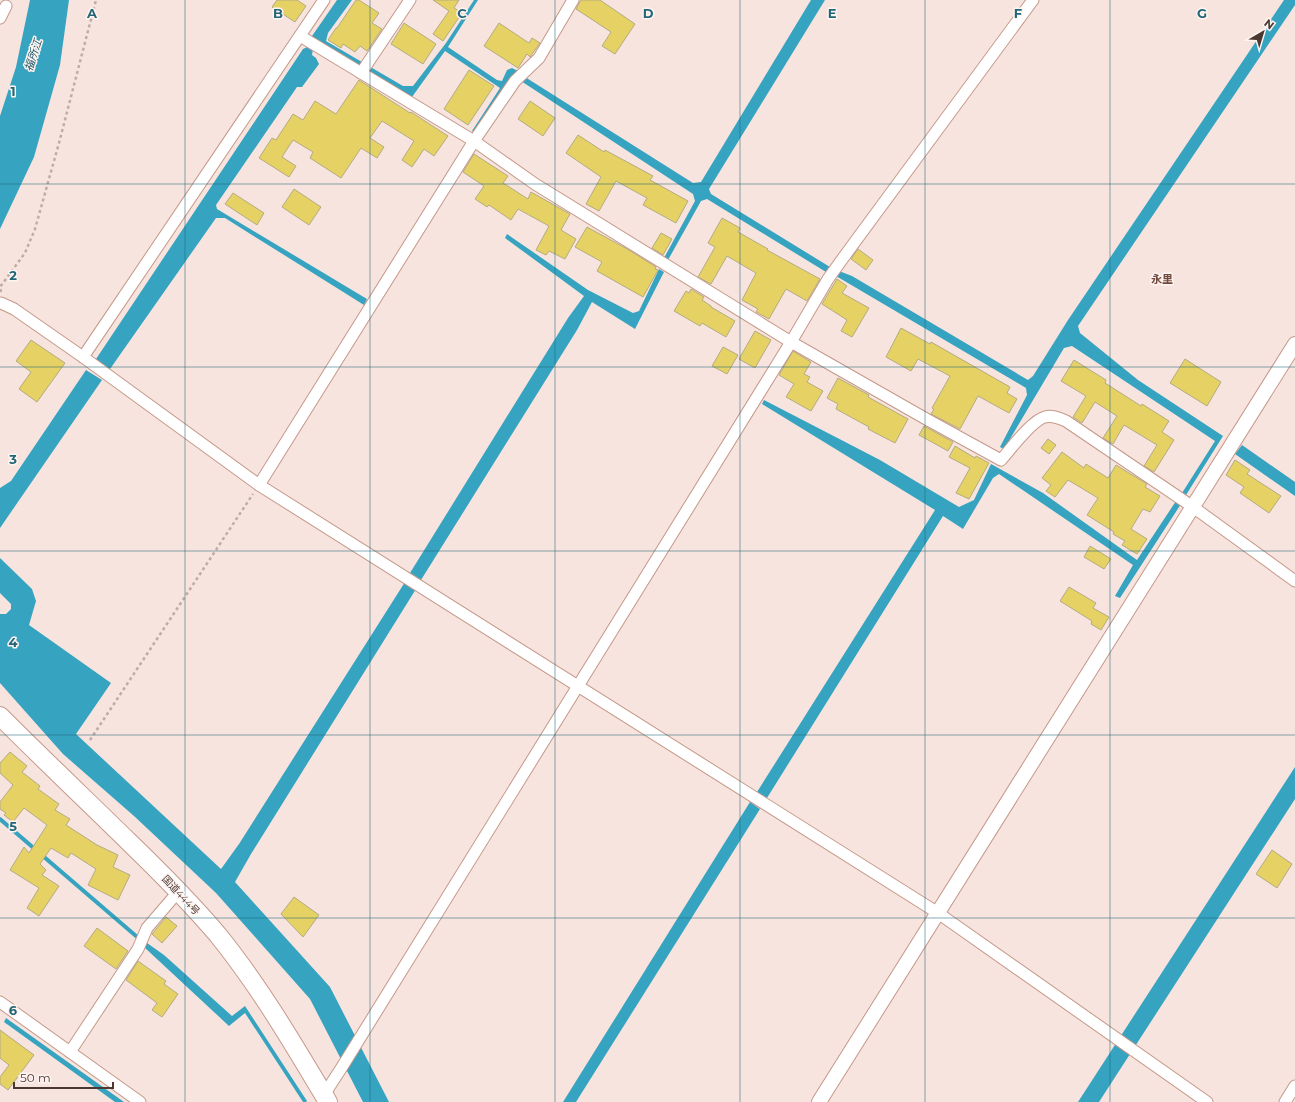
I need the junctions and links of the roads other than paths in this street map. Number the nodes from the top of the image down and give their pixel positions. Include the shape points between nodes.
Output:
1 (324, 0) edge
2 (410, 0) edge
3 (573, 0) edge
4 (1033, 0) edge
5 (6, 6) dead end
6 (0, 18) edge
7 (300, 36) junction
8 (361, 72) junction
9 (474, 140) junction
10 (1, 303) edge
11 (791, 342) junction
12 (1295, 344) edge
13 (83, 357) junction
14 (259, 485) junction
15 (1193, 507) junction
16 (1295, 581) edge
17 (579, 686) junction
18 (2, 723) edge
19 (178, 892) junction
20 (938, 913) junction
21 (0, 1002) edge
22 (70, 1052) junction
23 (1295, 1086) edge
24 (323, 1100) edge
25 (140, 1102) edge
26 (819, 1102) edge
27 (1207, 1102) edge
28 (1285, 1102) edge

1 - 7 street
2 - 8 street
3 - 9 street via 539,58 515,81
4 - 11 street via 828,279
5 - 6 street
7 - 8 street
7 - 13 street
8 - 9 street
9 - 11 street via 536,184
9 - 14 street
10 - 13 street via 14,309
11 - 15 street via 1001,460 1033,424 1045,417 1056,417 1066,421
11 - 17 street
12 - 15 street
13 - 14 street
14 - 17 street
15 - 16 street
15 - 20 street
17 - 20 street
17 - 24 street
18 - 19 highway, 国道444号
19 - 22 street via 147,928 138,949
19 - 24 highway, 国道444号 via 218,935 257,987 291,1039
20 - 26 street
20 - 27 street
21 - 22 street
22 - 25 street
23 - 28 street

